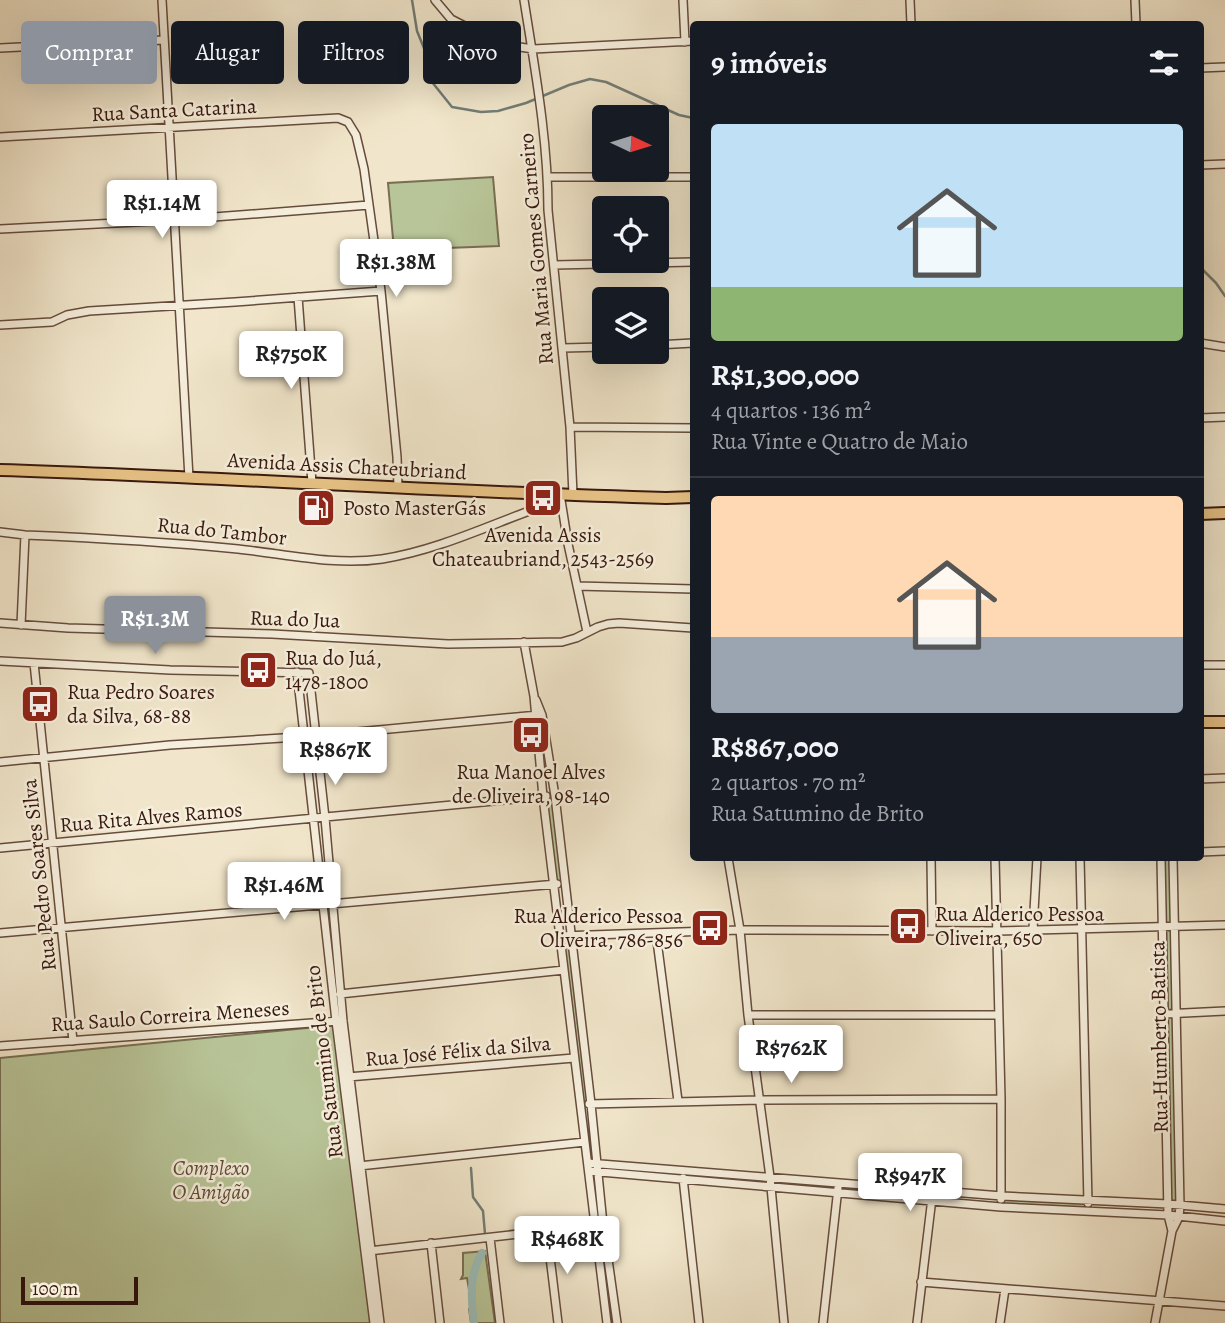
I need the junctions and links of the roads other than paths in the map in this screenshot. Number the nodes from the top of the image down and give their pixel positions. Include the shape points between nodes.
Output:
1 (162, 0) edge
2 (435, 0) edge
3 (524, 0) edge
4 (683, 0) edge
5 (910, 0) edge
6 (1135, 0) edge
7 (911, 21) edge
8 (1136, 21) edge
9 (164, 40) junction
10 (689, 41) edge
11 (0, 48) edge
12 (533, 50) junction
13 (1225, 67) edge
14 (1204, 68) edge
15 (169, 127) junction
16 (0, 137) edge
17 (1225, 164) edge
18 (1204, 165) edge
19 (548, 177) junction
20 (690, 177) edge
21 (369, 205) junction
22 (175, 220) junction
23 (0, 229) edge
24 (690, 262) edge
25 (554, 265) junction
26 (381, 291) junction
27 (298, 297) junction
28 (179, 305) junction
29 (0, 325) edge
30 (690, 344) edge
31 (1204, 344) edge
32 (669, 345) edge
33 (592, 347) edge
34 (1225, 347) edge
35 (563, 348) junction
36 (1225, 417) edge
37 (1204, 418) edge
38 (570, 427) junction
39 (690, 428) edge
40 (0, 470) edge
41 (189, 478) junction
42 (312, 483) junction
43 (398, 488) junction
44 (556, 494) junction
45 (573, 495) junction
46 (690, 497) edge
47 (1225, 513) edge
48 (1204, 514) edge
49 (0, 532) edge
50 (25, 535) junction
51 (577, 586) junction
52 (690, 589) edge
53 (0, 623) edge
54 (22, 625) junction
55 (690, 628) edge
56 (587, 632) junction
57 (524, 642) junction
58 (0, 661) edge
59 (34, 663) junction
60 (1204, 665) edge
61 (1225, 665) edge
62 (297, 672) junction
63 (539, 715) junction
64 (1204, 722) edge
65 (1225, 722) edge
66 (304, 736) junction
67 (315, 736) junction
68 (44, 758) junction
69 (0, 762) edge
70 (1225, 778) edge
71 (1204, 779) edge
72 (555, 796) junction
73 (542, 797) junction
74 (325, 818) junction
75 (313, 819) junction
76 (53, 844) junction
77 (0, 848) edge
78 (1225, 850) edge
79 (1204, 852) edge
80 (728, 861) edge
81 (931, 861) edge
82 (995, 861) edge
83 (1037, 861) edge
84 (1080, 861) edge
85 (1161, 861) edge
86 (1173, 861) edge
87 (566, 884) junction
88 (554, 885) junction
89 (332, 903) junction
90 (323, 904) junction
91 (1225, 925) edge
92 (1163, 926) junction
93 (1174, 926) junction
94 (63, 928) junction
95 (1033, 929) junction
96 (1080, 929) junction
97 (740, 930) junction
98 (932, 931) junction
99 (998, 931) junction
100 (0, 933) edge
101 (656, 933) junction
102 (572, 935) junction
103 (561, 936) junction
104 (564, 970) junction
105 (340, 994) junction
106 (1225, 1012) edge
107 (1177, 1013) junction
108 (1164, 1014) junction
109 (748, 1015) junction
110 (998, 1015) junction
111 (340, 1021) junction
112 (74, 1041) junction
113 (0, 1046) edge
114 (575, 1058) junction
115 (347, 1077) junction
116 (1001, 1099) junction
117 (760, 1100) junction
118 (678, 1101) junction
119 (581, 1104) junction
120 (591, 1104) junction
121 (585, 1142) junction
122 (357, 1166) junction
123 (588, 1167) junction
124 (598, 1167) junction
125 (683, 1171) junction
126 (770, 1177) junction
127 (684, 1180) junction
128 (839, 1182) junction
129 (770, 1187) junction
130 (932, 1190) junction
131 (838, 1192) junction
132 (1002, 1196) junction
133 (1087, 1200) junction
134 (931, 1201) junction
135 (1168, 1204) junction
136 (1180, 1206) junction
137 (1001, 1207) junction
138 (1225, 1209) edge
139 (1088, 1211) junction
140 (1168, 1215) junction
141 (1179, 1217) junction
142 (1225, 1221) edge
143 (599, 1225) junction
144 (547, 1231) junction
145 (1172, 1231) junction
146 (490, 1238) junction
147 (431, 1243) junction
148 (368, 1251) junction
149 (921, 1282) junction
150 (1005, 1289) junction
151 (1159, 1301) junction
152 (1225, 1306) edge
153 (374, 1323) edge
154 (380, 1323) edge
155 (440, 1323) edge
156 (500, 1323) edge
157 (558, 1323) edge
158 (607, 1323) edge
159 (617, 1323) edge
160 (699, 1323) edge
161 (784, 1323) edge
162 (823, 1323) edge
163 (917, 1323) edge
164 (1000, 1323) edge
165 (1155, 1323) edge

1 - 9 street
2 - 12 street via 452,19 494,41
3 - 12 street, Rua Maria Gomes Carneiro
4 - 10 street
5 - 7 street
6 - 8 street
9 - 11 street
9 - 15 street
10 - 12 street
12 - 19 street, Rua Maria Gomes Carneiro
13 - 14 street
15 - 16 street, Rua Santa Catarina
15 - 21 street, Rua Santa Catarina via 338,118 348,122 356,135
15 - 22 street
17 - 18 street
19 - 20 street
19 - 25 street, Rua Maria Gomes Carneiro
21 - 22 street
21 - 26 street
22 - 23 street
22 - 28 street
24 - 25 street
25 - 35 street, Rua Maria Gomes Carneiro
26 - 27 street
26 - 43 street
27 - 28 street
27 - 42 street
28 - 29 street via 89,311 52,322
28 - 41 street
30 - 32 street
31 - 34 street
33 - 35 street
35 - 38 street, Rua Maria Gomes Carneiro
36 - 37 street
38 - 39 street
38 - 45 street, Rua Maria Gomes Carneiro
40 - 41 main road, Avenida Assis Chateubriand
41 - 42 main road, Avenida Assis Chateubriand
42 - 43 main road, Avenida Assis Chateubriand
43 - 44 main road, Avenida Assis Chateubriand
44 - 45 main road, Avenida Assis Chateubriand
44 - 50 street, Rua do Tambor via 529,511 453,540 379,559 334,560 187,544
44 - 51 street
45 - 46 main road, Avenida Assis Chateubriand
47 - 48 main road
49 - 50 street, Rua do Tambor
50 - 54 street
51 - 52 street
51 - 56 street
53 - 54 street, Rua do Jua
54 - 57 street, Rua do Jua via 448,644
55 - 56 street, Rua do Jua via 619,623
56 - 57 street, Rua do Jua via 562,642
57 - 63 street
58 - 59 street
59 - 62 street
59 - 68 street, Rua Pedro Soares Silva
60 - 61 street
62 - 66 street, Rua Satumino de Brito
62 - 67 street, Rua Satumino de Brito via 309,673
63 - 67 street
63 - 72 street
63 - 73 street
64 - 65 main road
66 - 67 street
66 - 68 street
66 - 75 street, Rua Satumino de Brito
67 - 74 street, Rua Satumino de Brito
68 - 69 street
68 - 76 street, Rua Pedro Soares Silva
70 - 71 street
72 - 73 street, Rua Rita Alves Ramos
72 - 87 street
73 - 74 street, Rua Rita Alves Ramos
73 - 88 street
74 - 75 street, Rua Rita Alves Ramos
74 - 89 street, Rua Satumino de Brito
75 - 76 street, Rua Rita Alves Ramos
75 - 90 street, Rua Satumino de Brito
76 - 77 street, Rua Rita Alves Ramos
76 - 94 street, Rua Pedro Soares Silva
78 - 79 street
80 - 97 street
81 - 98 street
82 - 99 street
83 - 95 street
84 - 96 street
85 - 92 street, Rua Humberto Batista
86 - 93 street, Rua Humberto Batista
87 - 88 street
87 - 102 street
88 - 89 street
88 - 103 street
89 - 90 street
89 - 105 street, Rua Satumino de Brito
90 - 94 street
90 - 111 street, Rua Satumino de Brito
91 - 93 street
92 - 93 street
92 - 96 street
92 - 108 street, Rua Humberto Batista
93 - 107 street, Rua Humberto Batista
94 - 100 street
94 - 112 street, Rua Pedro Soares Silva
95 - 96 street
95 - 99 street
96 - 133 street
97 - 98 street
97 - 101 street
97 - 109 street
98 - 99 street
99 - 110 street
101 - 102 street
101 - 118 street
102 - 103 street
102 - 120 street
103 - 104 street
104 - 105 street
104 - 114 street
105 - 111 street, Rua Satumino de Brito
106 - 107 street
107 - 108 street
107 - 136 street, Rua Humberto Batista
108 - 135 street, Rua Humberto Batista
109 - 110 street
109 - 117 street
110 - 116 street
111 - 112 street, Rua Saulo Correira Meneses
111 - 115 street, Rua Satumino de Brito
112 - 113 street, Rua Saulo Correira Meneses
114 - 115 street, Rua José Félix da Silva
114 - 119 street
115 - 122 street, Rua Satumino de Brito
116 - 117 street
116 - 132 street
117 - 118 street
117 - 126 street
118 - 120 street
119 - 120 street
119 - 121 street
120 - 124 street
121 - 122 street
121 - 123 street
122 - 148 street, Rua Satumino de Brito
123 - 124 street
123 - 143 street
124 - 125 street
124 - 127 street
124 - 143 street
125 - 126 street
125 - 127 street
126 - 128 street
126 - 129 street
127 - 129 street
127 - 160 street
128 - 130 street
128 - 131 street
129 - 131 street
129 - 161 street
130 - 132 street
130 - 134 street
131 - 134 street
131 - 162 street
132 - 133 street
132 - 137 street
133 - 135 street
133 - 139 street
134 - 137 street
134 - 149 street
135 - 136 street
135 - 140 street, Rua Humberto Batista
136 - 138 street
136 - 141 street, Rua Humberto Batista
137 - 139 street
139 - 140 street
140 - 141 street
140 - 145 street, Rua Humberto Batista
141 - 142 street
141 - 145 street
143 - 144 street
143 - 158 street
143 - 159 street
144 - 146 street
144 - 157 street
145 - 151 street
146 - 147 street
146 - 156 street
147 - 148 street
147 - 155 street
148 - 153 street, Rua Satumino de Brito
148 - 154 street, Rua Satumino de Brito
149 - 150 street
149 - 163 street
150 - 151 street
150 - 164 street
151 - 152 street
151 - 165 street

